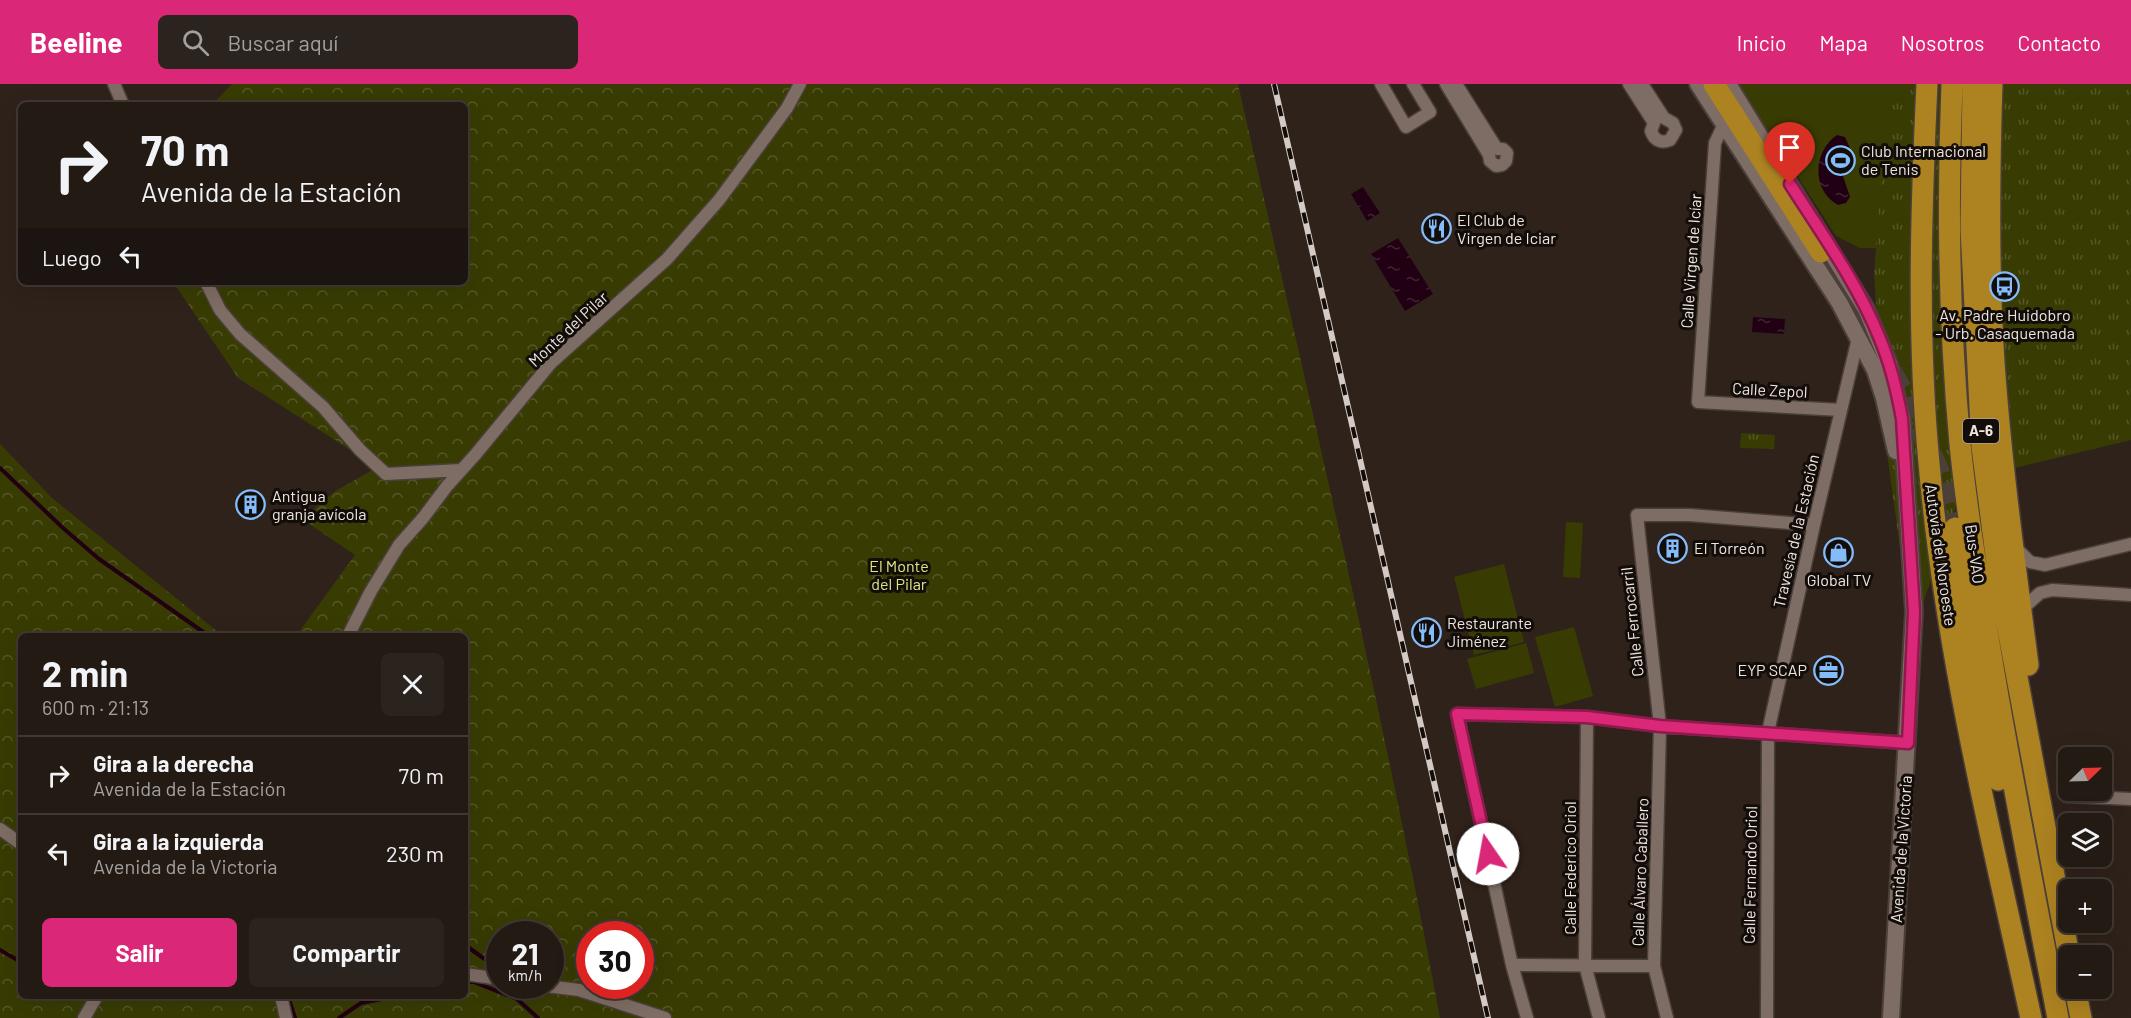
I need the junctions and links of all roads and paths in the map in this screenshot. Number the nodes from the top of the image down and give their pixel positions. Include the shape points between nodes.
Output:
1 (114, 84) edge
2 (800, 84) edge
3 (1381, 84) edge
4 (1413, 84) edge
5 (1446, 84) edge
6 (1456, 84) edge
7 (1629, 84) edge
8 (1642, 84) edge
9 (1698, 84) edge
10 (1714, 84) edge
11 (1728, 84) edge
12 (1916, 84) edge
13 (1927, 84) edge
14 (1952, 84) edge
15 (1972, 84) edge
16 (1992, 84) edge
17 (122, 102) edge
18 (1724, 124) junction
19 (1821, 252) tunnel mouth
20 (1922, 265) junction
21 (208, 285) edge
22 (1858, 338) junction
23 (1890, 394) junction
24 (1698, 402) joint
25 (1841, 410) junction
26 (461, 470) junction
27 (1814, 525) junction
28 (1955, 528) tunnel mouth
29 (2131, 544) edge
30 (2013, 546) junction
31 (2131, 595) edge
32 (2021, 610) junction
33 (350, 633) edge
34 (1587, 717) junction
35 (1660, 726) junction
36 (1768, 732) junction
37 (1908, 743) junction
38 (2034, 774) junction
39 (2112, 798) edge
40 (2131, 799) edge
41 (0, 829) edge
42 (18, 842) edge
43 (2067, 945) edge
44 (1512, 965) junction
45 (1585, 965) junction
46 (1654, 966) junction
47 (468, 974) edge
48 (486, 977) edge
49 (564, 988) edge
50 (95, 999) edge
51 (282, 999) edge
52 (2077, 999) edge
53 (84, 1018) edge
54 (286, 1018) edge
55 (665, 1018) edge
56 (1527, 1018) edge
57 (1599, 1018) edge
58 (1667, 1018) edge
59 (1767, 1018) edge
60 (1891, 1018) edge
61 (2031, 1018) edge
62 (2049, 1018) edge
63 (2058, 1018) edge
64 (2081, 1018) edge

1 - 17 street
2 - 26 street, Monte del Pilar via 787,108 712,209 667,259 551,363
3 - 4 street via 1406,127 1430,112
5 - 6 street via 1490,161 1502,165 1507,153 1497,149
7 - 8 street via 1654,123 1651,131 1655,138 1662,142 1670,140 1676,130 1673,123 1664,118
9 - 18 street
10 - 19 highway
11 - 23 street via 1866,309 1880,339
12 - 20 highway via 1912,170
13 - 20 highway, Autovía del Noroeste
14 - 63 highway, Bus-VAO via 1949,225 1961,446 1999,704
15 - 38 highway, A-6 via 1971,228 1982,447 2000,586
16 - 30 highway via 1994,358
18 - 22 street via 1839,302
18 - 24 street, Calle Virgen de Icíar via 1715,143
20 - 61 highway, Autovía del Noroeste via 1929,463 1946,607
21 - 26 street via 220,310 240,334 323,407 386,474
22 - 23 street
22 - 25 street, Travesía de la Estación
23 - 37 street, Avenida de la Victoria via 1902,419 1914,612
24 - 25 street, Calle Zepol
25 - 27 street, Travesía de la Estación
26 - 33 street, Monte del Pilar via 399,545
27 - 35 street, Calle Ferrocarril via 1637,515
27 - 36 street, Travesía de la Estación
28 - 62 highway via 1987,728
29 - 30 street via 2052,564 2030,562
30 - 32 highway
31 - 32 street via 2052,590 2040,593
32 - 38 highway via 2042,763
34 - 35 street
34 - 44 street via 1457,714
34 - 45 street, Calle Federico Oriol
35 - 36 street
35 - 46 street, Calle Álvaro Caballero
36 - 37 street
36 - 59 street, Calle Fernando Oriol
37 - 60 street, Avenida de la Victoria
38 - 43 highway, A-6
39 - 40 street
41 - 42 street
44 - 45 street
44 - 56 street
45 - 46 street
45 - 57 street, Calle Federico Oriol
46 - 58 street, Calle Álvaro Caballero
47 - 48 street
49 - 55 street
50 - 53 street
51 - 54 street
52 - 64 highway

